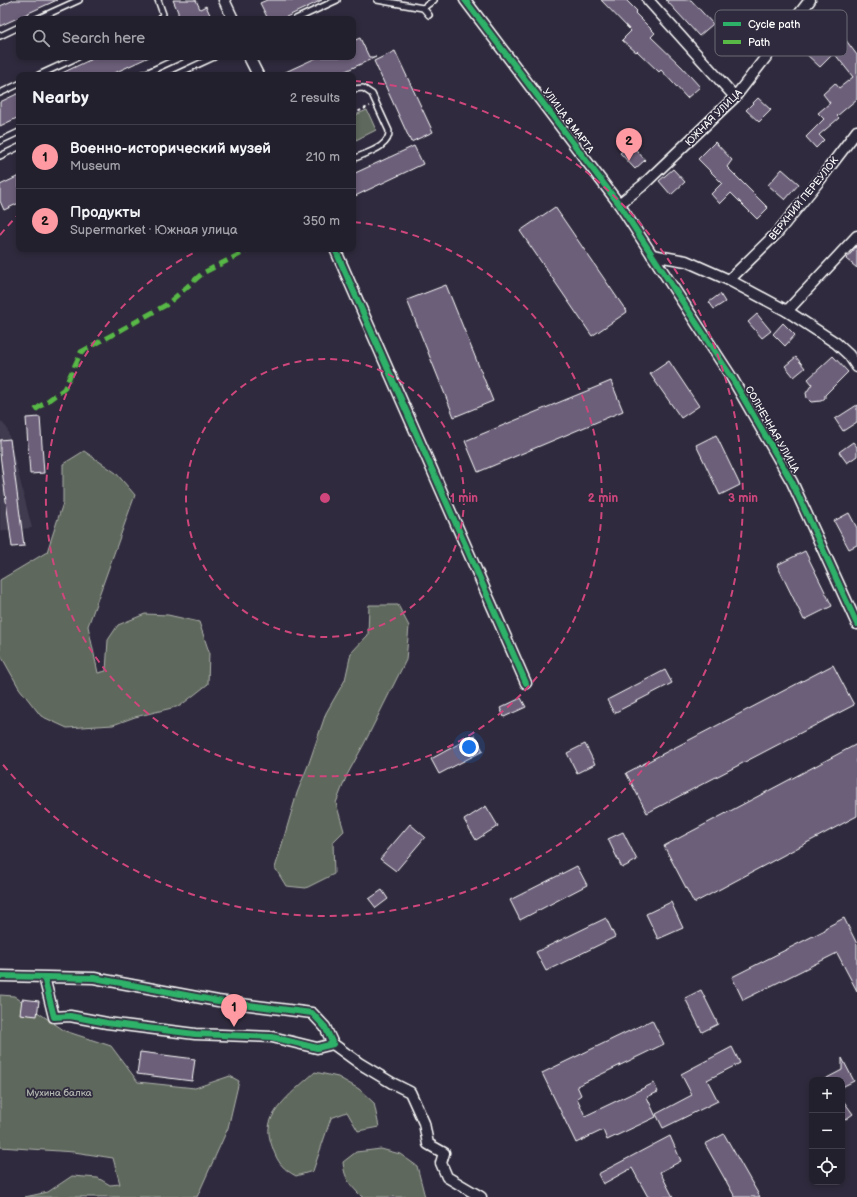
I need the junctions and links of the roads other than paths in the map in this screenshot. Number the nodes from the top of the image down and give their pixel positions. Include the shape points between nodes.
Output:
1 (78, 0) edge
2 (158, 0) edge
3 (337, 0) edge
4 (377, 0) edge
5 (434, 0) edge
6 (465, 0) edge
7 (648, 0) edge
8 (810, 0) edge
9 (227, 1) edge
10 (423, 8) junction
11 (802, 10) edge
12 (43, 16) edge
13 (162, 16) edge
14 (231, 16) edge
15 (302, 16) edge
16 (429, 16) dead end
17 (16, 29) edge
18 (0, 36) edge
19 (767, 56) edge
20 (72, 60) edge
21 (174, 60) edge
22 (208, 60) edge
23 (250, 60) edge
24 (46, 72) edge
25 (148, 72) edge
26 (182, 72) edge
27 (256, 72) edge
28 (16, 85) edge
29 (356, 88) edge
30 (0, 93) edge
31 (735, 98) junction
32 (857, 130) edge
33 (16, 133) edge
34 (0, 141) edge
35 (16, 148) edge
36 (0, 156) edge
37 (356, 158) edge
38 (619, 204) junction
39 (857, 236) edge
40 (337, 252) edge
41 (652, 255) junction
42 (729, 280) junction
43 (787, 311) junction
44 (857, 367) edge
45 (857, 624) edge
46 (526, 683) dead end
47 (0, 976) edge
48 (44, 977) junction
49 (333, 1044) junction
50 (481, 1197) edge

1 - 12 lane
2 - 13 lane via 164,14
3 - 15 lane
4 - 10 lane
5 - 10 lane
6 - 38 street, УЛИЦА 8 МАРТА
7 - 31 street
8 - 11 street, ЮЖНАЯ УЛИЦА
9 - 14 street
10 - 16 lane
17 - 18 lane
19 - 31 street, ЮЖНАЯ УЛИЦА
20 - 24 lane
21 - 25 lane
22 - 26 lane
23 - 27 street
28 - 30 lane
29 - 37 lane via 367,89 372,94 389,131 388,139 382,146
31 - 38 street, ЮЖНАЯ УЛИЦА via 642,186
32 - 42 street, ВЕРХНИЙ ПЕРЕУЛОК via 777,233
33 - 34 lane
35 - 36 lane
38 - 41 street, УЛИЦА 8 МАРТА
39 - 43 street
40 - 46 street
41 - 42 street via 686,261
41 - 45 street, СОЛНЕЧНАЯ УЛИЦА via 732,378 792,482
42 - 43 street
43 - 44 street via 836,343
47 - 48 street
48 - 49 street via 94,978 218,1001 312,1013 325,1027
48 - 49 street via 54,1016 70,1016 194,1034 272,1037 317,1048
49 - 50 street via 410,1092 424,1123 428,1144 444,1153 442,1163 447,1177

